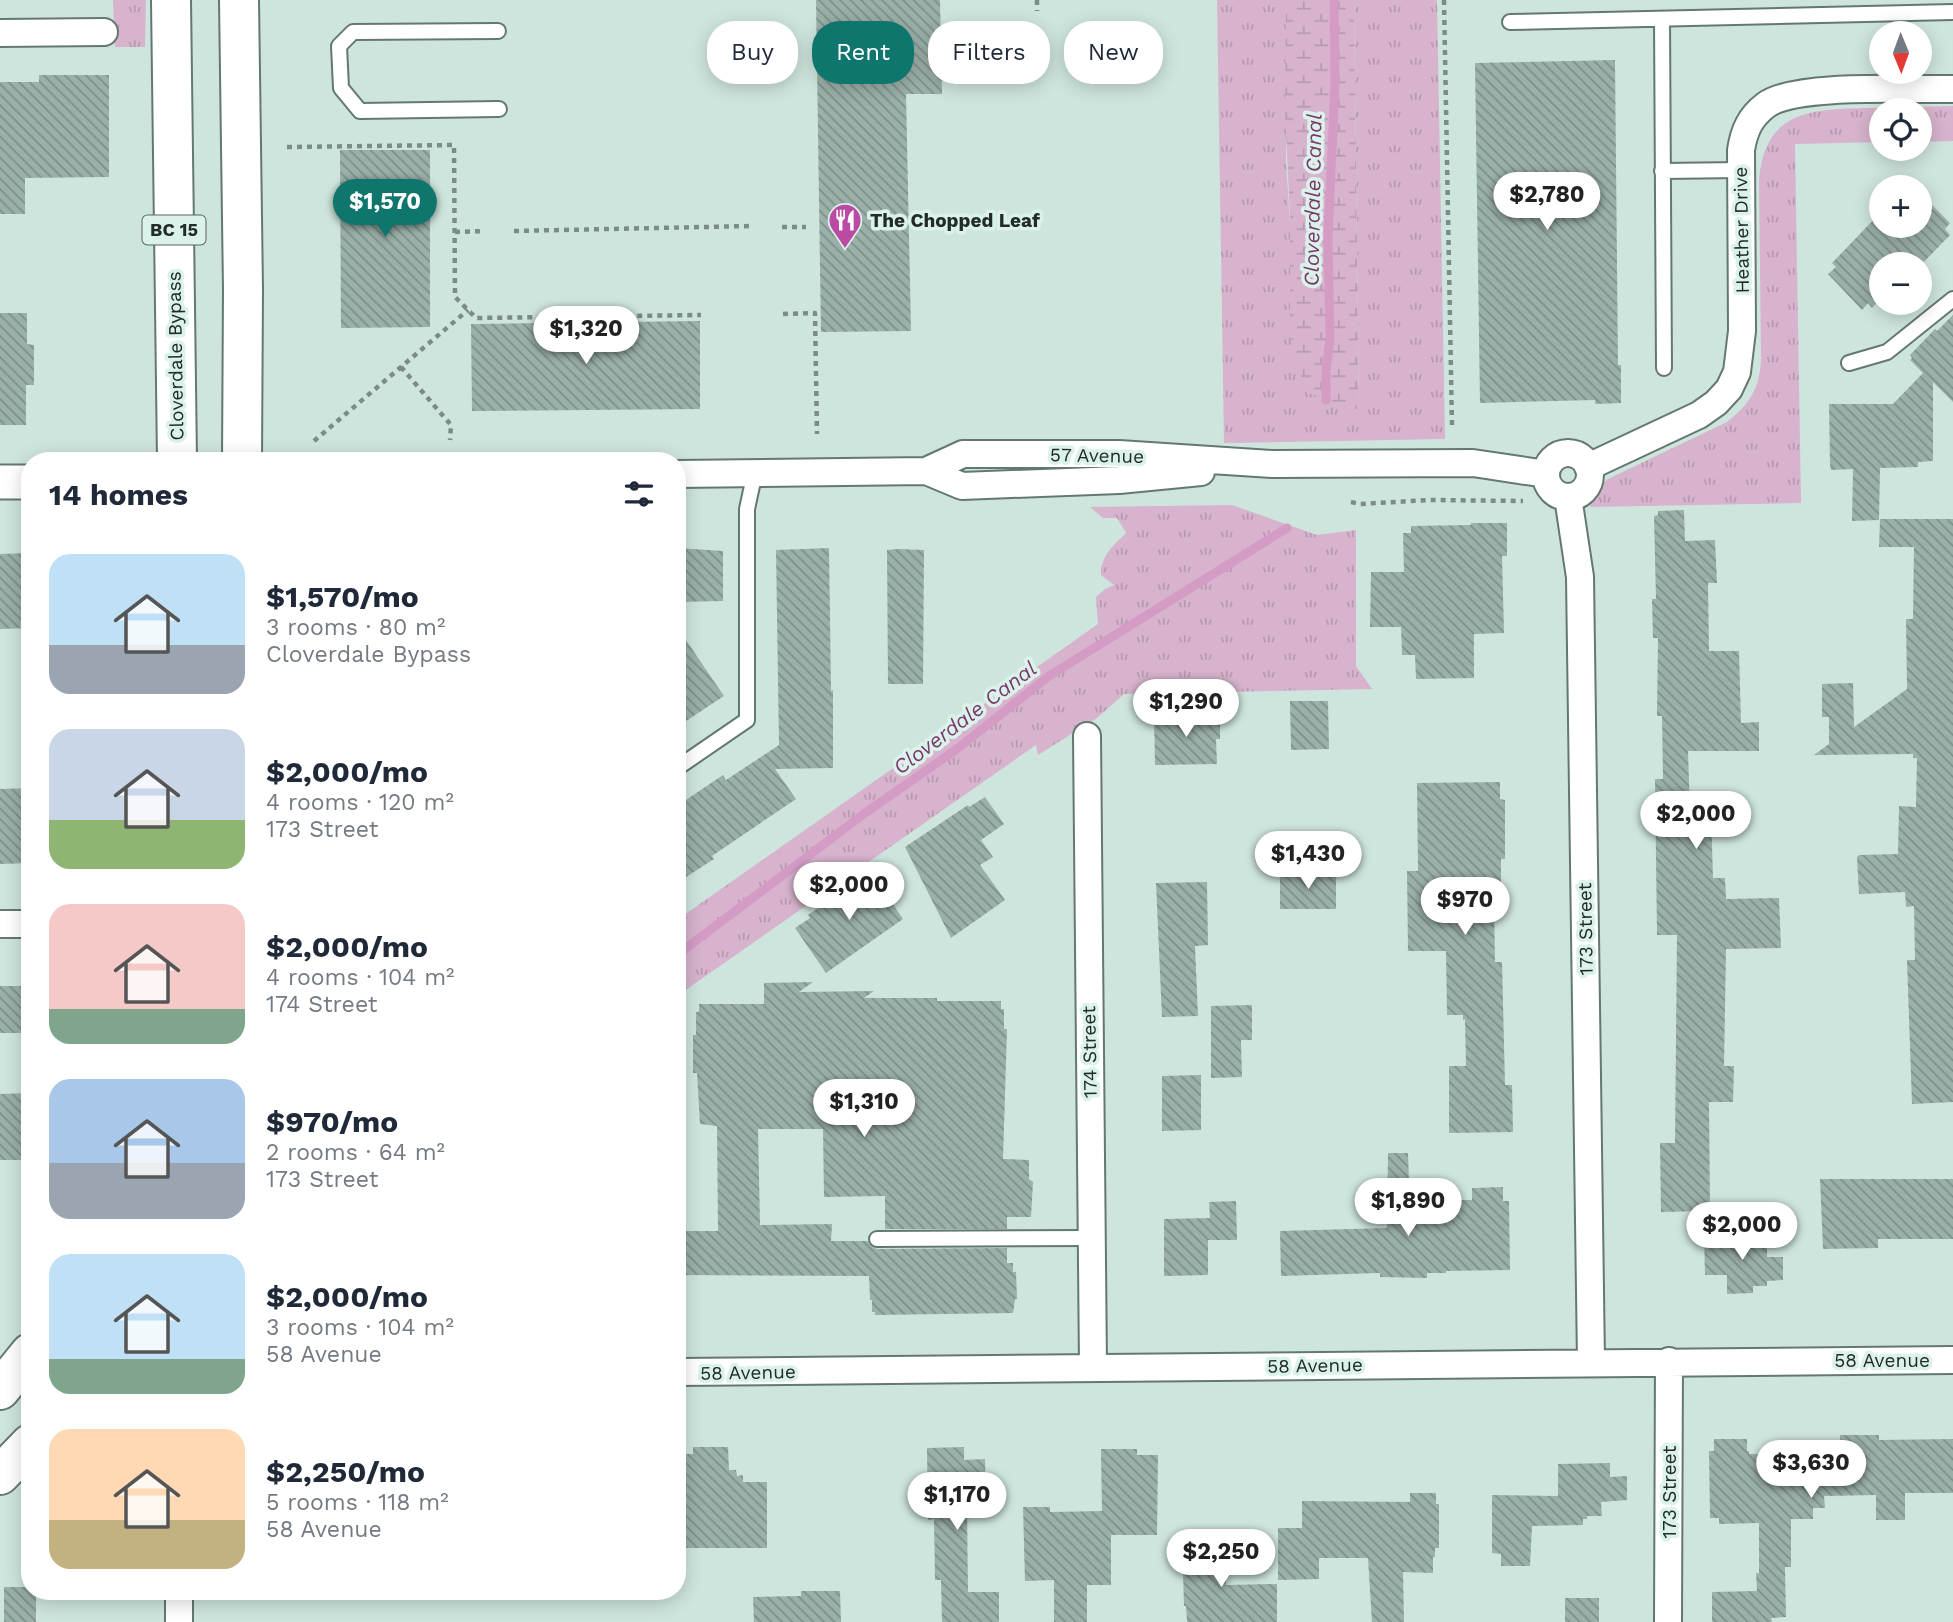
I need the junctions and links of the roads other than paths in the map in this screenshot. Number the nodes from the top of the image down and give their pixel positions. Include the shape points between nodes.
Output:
1 (171, 0) edge
2 (240, 0) edge
3 (1953, 12) edge
4 (1662, 19) junction
5 (1510, 22) dead end
6 (499, 31) dead end
7 (104, 32) dead end
8 (0, 33) edge
9 (1953, 89) edge
10 (499, 109) dead end
11 (1741, 170) junction
12 (1662, 172) junction
13 (1953, 299) edge
14 (1849, 363) dead end
15 (1664, 368) dead end
16 (177, 452) edge
17 (242, 452) edge
18 (1588, 467) junction
19 (755, 472) junction
20 (686, 474) edge
21 (1546, 474) junction
22 (0, 482) edge
23 (21, 482) edge
24 (1568, 497) junction
25 (1087, 736) dead end
26 (686, 762) edge
27 (0, 924) edge
28 (21, 924) edge
29 (1091, 1238) junction
30 (877, 1239) dead end
31 (1953, 1360) edge
32 (1669, 1361) junction
33 (1591, 1362) junction
34 (21, 1364) edge
35 (1093, 1367) junction
36 (686, 1372) edge
37 (0, 1390) edge
38 (21, 1453) edge
39 (0, 1475) edge
40 (179, 1600) edge
41 (179, 1622) edge
42 (1668, 1622) edge

1 - 16 highway, Cloverdale Bypass / BC 15
2 - 17 highway
3 - 4 lane
4 - 5 lane
4 - 12 lane
6 - 10 lane via 354,32 339,46 341,88 360,111
7 - 8 street
9 - 11 street, Heather Drive via 1789,94 1768,103 1744,131
11 - 12 lane
11 - 18 street, Heather Drive via 1742,342 1729,389 1699,415
12 - 15 lane
13 - 14 lane via 1887,352
18 - 21 street via 1580,457 1565,453 1552,461
18 - 24 street via 1586,489
19 - 20 street, 57 Avenue
19 - 21 street, 57 Avenue via 926,471 963,453 1119,454 1272,464 1473,463
19 - 26 lane via 747,509 747,720
21 - 24 street via 1555,493
22 - 23 street
24 - 33 street, 173 Street via 1580,577
25 - 29 street, 174 Street
27 - 28 street
29 - 30 lane
29 - 35 street, 174 Street
31 - 32 street, 58 Avenue
32 - 33 street, 58 Avenue
32 - 42 street, 173 Street
33 - 35 street, 58 Avenue
34 - 37 highway
35 - 36 street, 58 Avenue
38 - 39 highway
40 - 41 street

